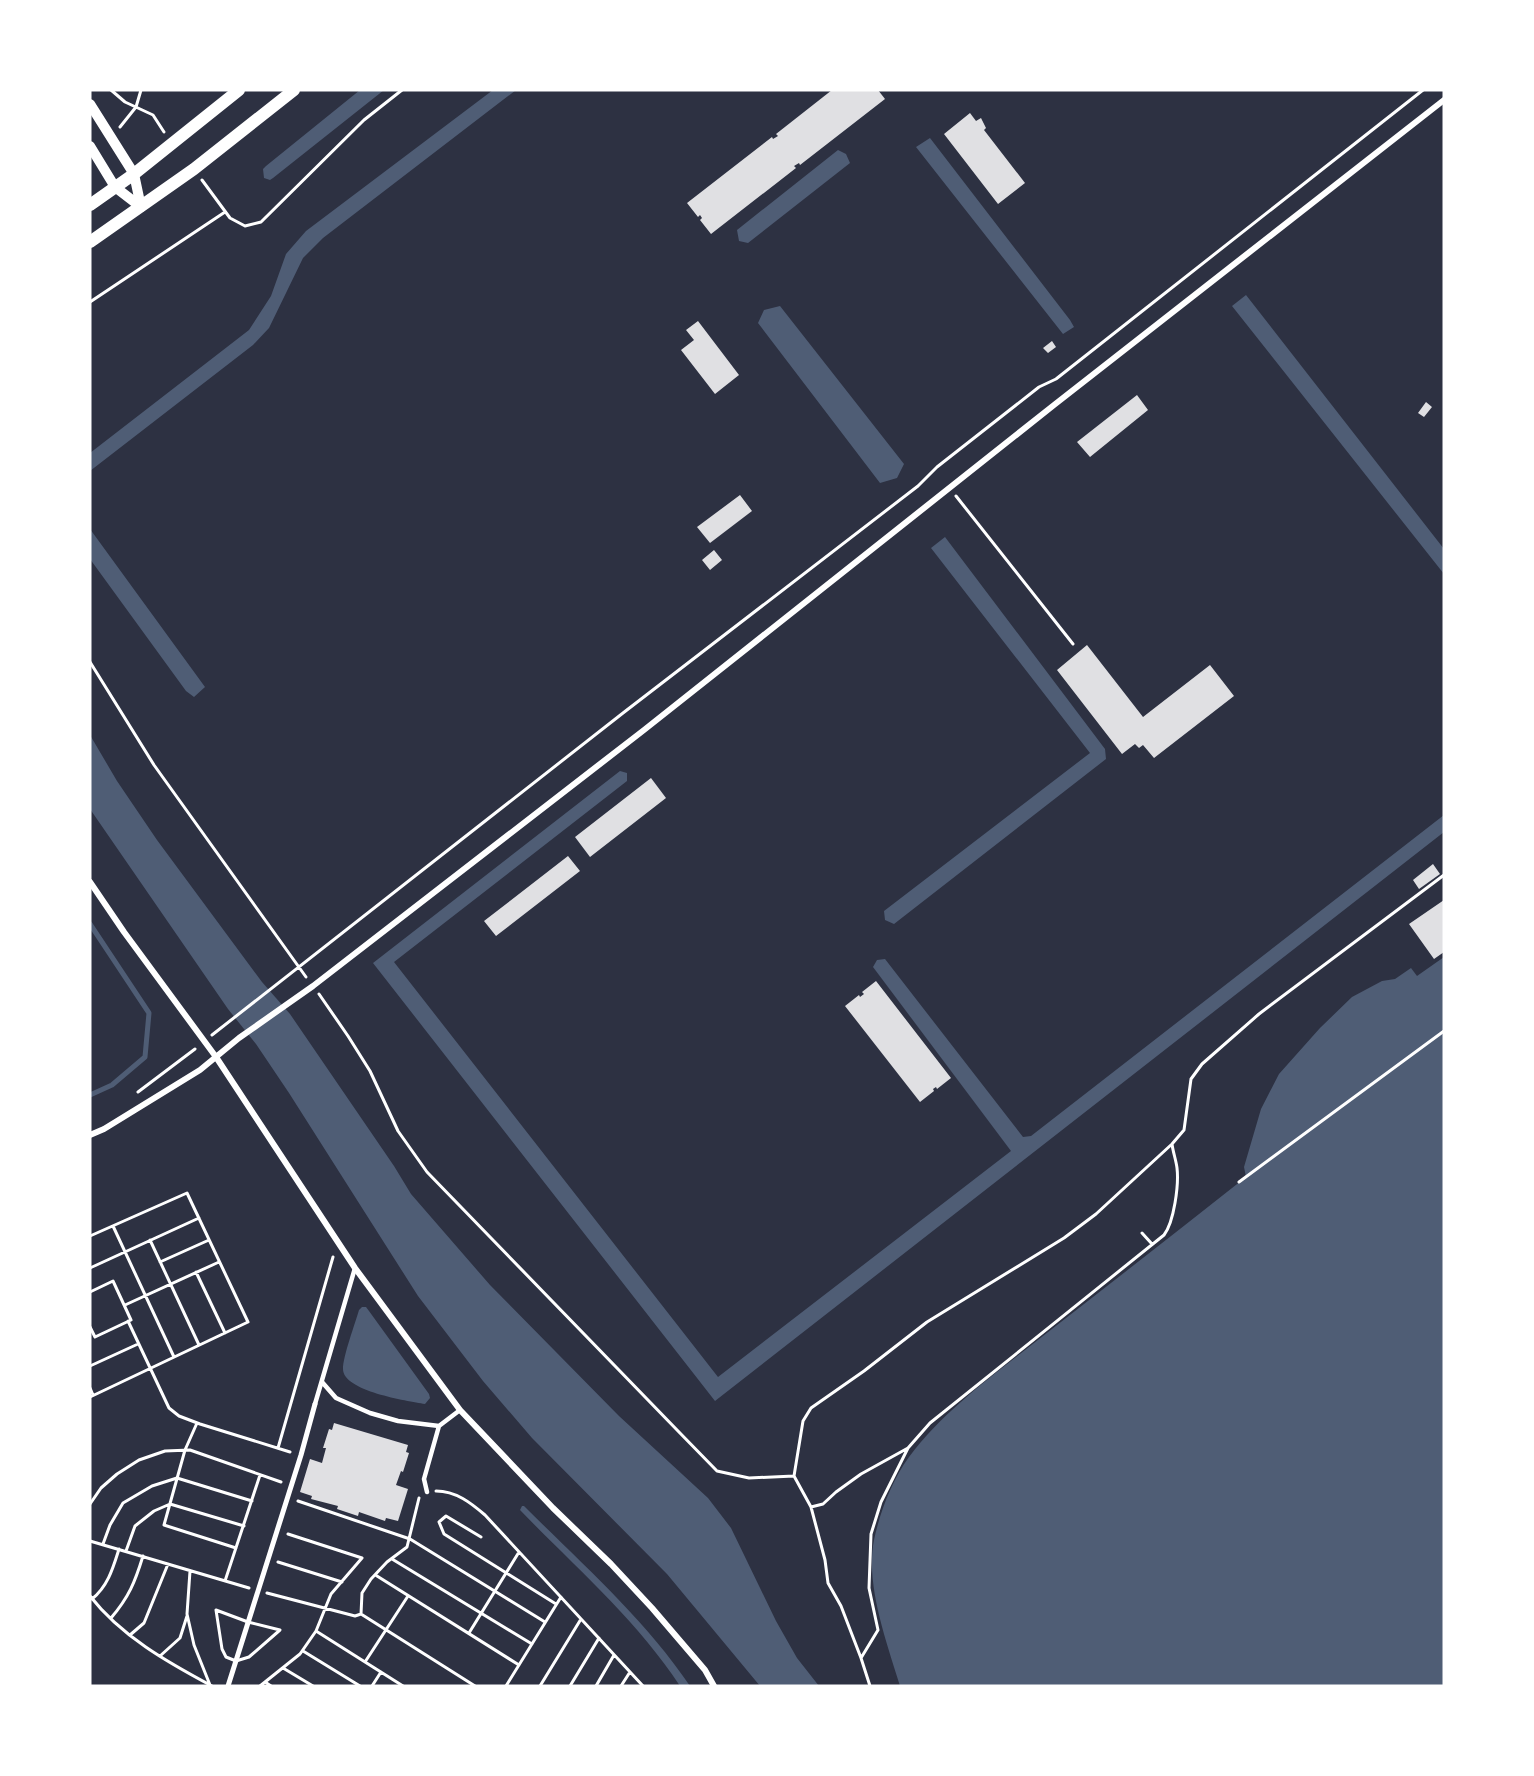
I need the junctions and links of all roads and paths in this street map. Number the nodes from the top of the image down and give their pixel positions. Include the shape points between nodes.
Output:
1 (111, 90) edge
2 (141, 90) edge
3 (239, 90) edge
4 (294, 90) edge
5 (402, 90) edge
6 (1423, 90) edge
7 (1444, 100) edge
8 (90, 104) edge
9 (136, 107) junction
10 (174, 143) junction
11 (90, 146) edge
12 (194, 169) junction
13 (134, 174) junction
14 (115, 187) junction
15 (90, 205) edge
16 (141, 207) junction
17 (225, 213) junction
18 (90, 242) edge
19 (90, 302) edge
20 (949, 488) junction
21 (1073, 644) dead end
22 (90, 662) edge
23 (1444, 875) edge
24 (90, 882) edge
25 (298, 967) junction
26 (313, 986) junction
27 (1444, 1031) edge
28 (204, 1041) junction
29 (216, 1057) junction
30 (131, 1098) dead end
31 (90, 1135) edge
32 (1172, 1144) junction
33 (1239, 1182) dead end
34 (199, 1218) junction
35 (113, 1226) junction
36 (1142, 1233) dead end
37 (90, 1236) edge
38 (150, 1240) junction
39 (209, 1240) junction
40 (338, 1241) junction
41 (1152, 1244) junction
42 (125, 1252) junction
43 (160, 1262) junction
44 (219, 1262) junction
45 (355, 1268) junction
46 (90, 1269) edge
47 (196, 1272) junction
48 (171, 1284) junction
49 (90, 1292) edge
50 (145, 1296) junction
51 (125, 1305) junction
52 (128, 1321) junction
53 (90, 1327) edge
54 (225, 1333) junction
55 (138, 1344) junction
56 (199, 1345) junction
57 (174, 1357) junction
58 (90, 1366) edge
59 (149, 1369) junction
60 (322, 1382) junction
61 (90, 1388) edge
62 (92, 1396) edge
63 (315, 1404) joint
64 (460, 1410) junction
65 (197, 1423) junction
66 (440, 1426) junction
67 (278, 1448) junction
68 (908, 1448) junction
69 (185, 1450) junction
70 (301, 1455) junction
71 (260, 1475) junction
72 (794, 1476) junction
73 (177, 1478) junction
74 (291, 1486) junction
75 (427, 1492) junction
76 (287, 1498) junction
77 (252, 1501) junction
78 (90, 1504) edge
79 (170, 1504) junction
80 (811, 1508) junction
81 (244, 1526) junction
82 (277, 1530) junction
83 (482, 1537) dead end
84 (410, 1539) junction
85 (90, 1541) edge
86 (103, 1545) junction
87 (237, 1548) junction
88 (119, 1549) junction
89 (126, 1551) junction
90 (519, 1552) junction
91 (143, 1556) junction
92 (268, 1559) junction
93 (392, 1559) junction
94 (168, 1564) junction
95 (190, 1570) junction
96 (506, 1572) junction
97 (377, 1576) dead end
98 (225, 1581) junction
99 (342, 1582) junction
100 (258, 1590) junction
101 (494, 1591) junction
102 (408, 1596) junction
103 (91, 1597) edge
104 (561, 1597) junction
105 (556, 1604) junction
106 (326, 1608) junction
107 (481, 1613) junction
108 (187, 1614) junction
109 (361, 1614) junction
110 (110, 1618) junction
111 (581, 1618) junction
112 (545, 1623) junction
113 (386, 1629) junction
114 (316, 1631) junction
115 (469, 1633) junction
116 (130, 1636) junction
117 (599, 1638) junction
118 (532, 1644) junction
119 (302, 1650) junction
120 (615, 1655) junction
121 (160, 1656) junction
122 (861, 1658) junction
123 (365, 1662) junction
124 (519, 1665) junction
125 (283, 1668) junction
126 (381, 1672) junction
127 (630, 1672) junction
128 (265, 1682) junction
129 (211, 1686) edge
130 (228, 1686) edge
131 (260, 1686) edge
132 (271, 1686) edge
133 (313, 1686) edge
134 (360, 1686) edge
135 (372, 1686) edge
136 (403, 1686) edge
137 (475, 1686) edge
138 (506, 1686) edge
139 (540, 1686) edge
140 (570, 1686) edge
141 (596, 1686) edge
142 (621, 1686) edge
143 (643, 1686) edge
144 (714, 1686) edge
145 (870, 1686) edge

1 - 9 path
2 - 9 path
3 - 10 main road
4 - 12 main road
5 - 17 path via 364,120 261,222 245,226
6 - 25 path
7 - 20 street
8 - 13 street
9 - 10 path via 153,115
10 - 13 main road
11 - 14 street
12 - 16 main road
12 - 17 path
13 - 14 main road
13 - 16 street
14 - 15 main road
14 - 16 street
16 - 18 main road
17 - 19 path
20 - 21 path
20 - 26 street
22 - 25 path via 154,765
23 - 32 path via 1259,1014 1202,1064 1191,1079 1184,1130
24 - 28 street
25 - 26 path
25 - 28 path
26 - 29 street
26 - 72 path via 370,1071 398,1131 427,1172 662,1415 717,1471 749,1478
27 - 33 path
28 - 29 street
28 - 30 path
29 - 31 street
29 - 40 street
32 - 41 path via 1177,1170 1175,1199 1169,1228
32 - 72 path via 1064,1238 927,1322 810,1408 803,1421
34 - 35 path via 187,1193
34 - 38 path
34 - 39 path
35 - 37 path
35 - 42 path
36 - 41 path
38 - 42 path
38 - 43 path
39 - 43 path
39 - 44 path
40 - 45 street
40 - 67 path
41 - 68 path via 930,1423
42 - 46 path
42 - 50 path
43 - 48 path
44 - 47 path
44 - 54 path via 248,1322
45 - 60 lane
45 - 64 street
47 - 48 path
47 - 54 path
48 - 50 path
48 - 56 path
49 - 51 path via 113,1281
50 - 51 path
50 - 57 path
51 - 52 path via 131,1320
52 - 53 path via 95,1337
52 - 55 path
54 - 56 path
55 - 58 path
55 - 59 path
56 - 57 path
57 - 59 path
59 - 62 path
59 - 65 path via 169,1408
60 - 63 lane
60 - 66 lane via 336,1398 370,1413
61 - 62 path
63 - 70 street
64 - 66 lane
64 - 144 street via 652,1608
65 - 67 path
65 - 69 path
66 - 75 lane via 424,1479
67 - 70 path
68 - 80 path
68 - 122 path via 881,1502 871,1534 869,1588 878,1630
69 - 71 path
69 - 73 path
69 - 78 path via 165,1451 139,1460 100,1488
70 - 74 street
71 - 74 path
71 - 77 path
72 - 80 path
73 - 77 path
73 - 79 path
73 - 86 path via 152,1486 123,1503
74 - 76 street
75 - 84 path via 419,1497
75 - 90 path via 441,1491 469,1501
76 - 82 street
76 - 84 path
77 - 81 path
79 - 81 path
79 - 87 path via 164,1525
79 - 89 path via 135,1526
80 - 122 path via 828,1583
81 - 87 path
82 - 92 street
82 - 99 path via 362,1558
83 - 96 path via 446,1516 439,1522 444,1534
84 - 93 path via 407,1547
84 - 101 path
85 - 86 path
86 - 88 path
87 - 98 path
88 - 89 path
88 - 103 path via 102,1591
89 - 91 path
90 - 96 path
90 - 104 path
91 - 94 path
91 - 110 path via 125,1601
92 - 99 path
92 - 100 street
93 - 107 path
93 - 109 path via 362,1593
94 - 95 path
94 - 116 path via 144,1623
95 - 98 path
95 - 108 path
96 - 101 path
96 - 105 path
97 - 102 path
98 - 100 path
99 - 106 path via 331,1594
100 - 106 path
100 - 130 street
101 - 107 path
101 - 112 path
102 - 113 path
102 - 115 path
103 - 110 path
104 - 105 path
104 - 111 path
105 - 112 path
106 - 109 path
106 - 114 path
107 - 115 path
107 - 118 path
108 - 121 path via 180,1638
108 - 129 path via 194,1645
109 - 113 path
110 - 116 path
111 - 117 path
111 - 139 path
112 - 118 path
113 - 123 path
113 - 137 path
114 - 119 path
114 - 123 path
115 - 124 path
116 - 121 path
117 - 120 path
117 - 140 path
118 - 124 path
119 - 125 path
119 - 134 path
120 - 127 path
120 - 141 path
121 - 129 path
122 - 145 path
123 - 126 path
124 - 138 path
125 - 128 path
125 - 133 path
126 - 135 path
126 - 136 path
127 - 142 path
127 - 143 path
128 - 131 path
128 - 132 path

